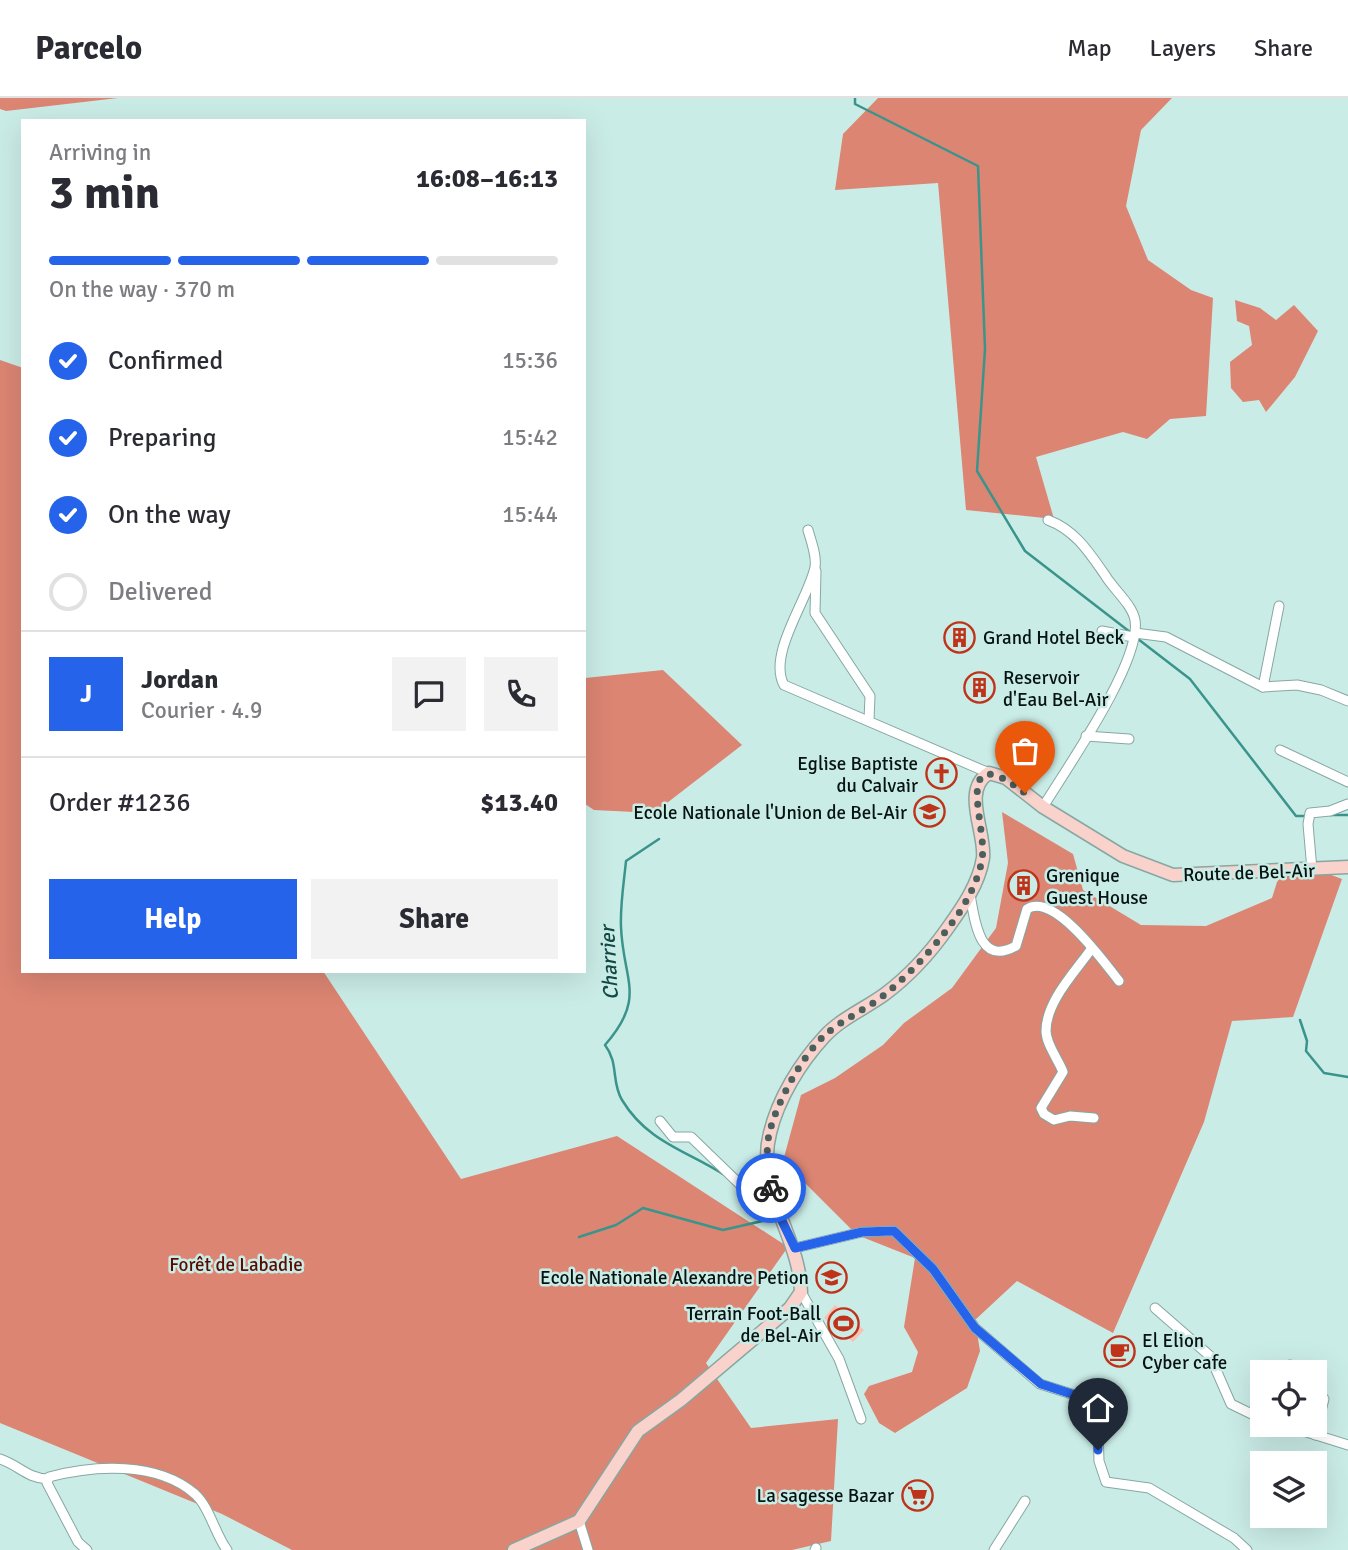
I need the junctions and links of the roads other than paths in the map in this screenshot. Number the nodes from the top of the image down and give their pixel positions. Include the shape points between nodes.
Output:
1 (1048, 520) dead end
2 (808, 530) dead end
3 (816, 566) junction
4 (1279, 606) dead end
5 (1102, 631) dead end
6 (1134, 635) junction
7 (1263, 687) junction
8 (1348, 701) edge
9 (869, 720) junction
10 (1086, 736) junction
11 (1129, 739) dead end
12 (1280, 750) dead end
13 (989, 774) junction
14 (1348, 782) edge
15 (1348, 804) edge
16 (1043, 807) junction
17 (1348, 867) edge
18 (1311, 870) junction
19 (970, 895) junction
20 (1092, 948) junction
21 (1119, 981) dead end
22 (1094, 1118) dead end
23 (660, 1121) dead end
24 (772, 1200) junction
25 (795, 1248) junction
26 (801, 1292) junction
27 (1155, 1308) dead end
28 (1250, 1413) edge
29 (861, 1419) dead end
30 (1322, 1437) edge
31 (1348, 1445) edge
32 (0, 1459) edge
33 (48, 1479) junction
34 (1024, 1501) dead end
35 (579, 1521) junction
36 (87, 1550) edge
37 (228, 1550) edge
38 (514, 1550) edge
39 (588, 1550) edge
40 (994, 1550) edge
41 (1247, 1550) edge

1 - 6 street via 1070,531 1092,557 1132,612
2 - 3 street
3 - 9 street via 815,613 870,696
3 - 9 street via 788,634 779,669 782,682
4 - 7 street
5 - 6 street
6 - 7 street via 1166,637
6 - 10 street via 1125,665
7 - 8 street via 1297,685
9 - 13 street
10 - 11 street
10 - 16 street
12 - 14 street
13 - 16 street, Route de Bel-Air via 1006,778
13 - 19 street via 977,787 983,858
15 - 18 street via 1309,815
16 - 18 street, Route de Bel-Air via 1123,856 1173,875
17 - 18 street, Route de Bel-Air
19 - 20 street via 976,931 986,946 1003,950 1016,946 1027,909 1037,905 1056,912
19 - 24 street via 922,960 887,993 825,1035 799,1069 768,1137
20 - 21 street
20 - 22 street via 1056,999 1048,1021 1046,1035 1063,1072 1041,1108 1054,1120
23 - 24 street via 673,1137 691,1137 753,1197
24 - 25 street
25 - 26 street
25 - 41 street via 862,1232 894,1231 933,1269 975,1328 1041,1384 1081,1397 1089,1405 1098,1429 1099,1461 1106,1482 1149,1488
26 - 29 street via 839,1359
26 - 35 street via 790,1308 638,1431
27 - 28 street via 1210,1356 1231,1404
30 - 31 street
32 - 33 street via 31,1478
33 - 36 street via 78,1542
33 - 37 street via 103,1468 141,1470 163,1477 195,1494
34 - 40 street
35 - 38 street
35 - 39 street

